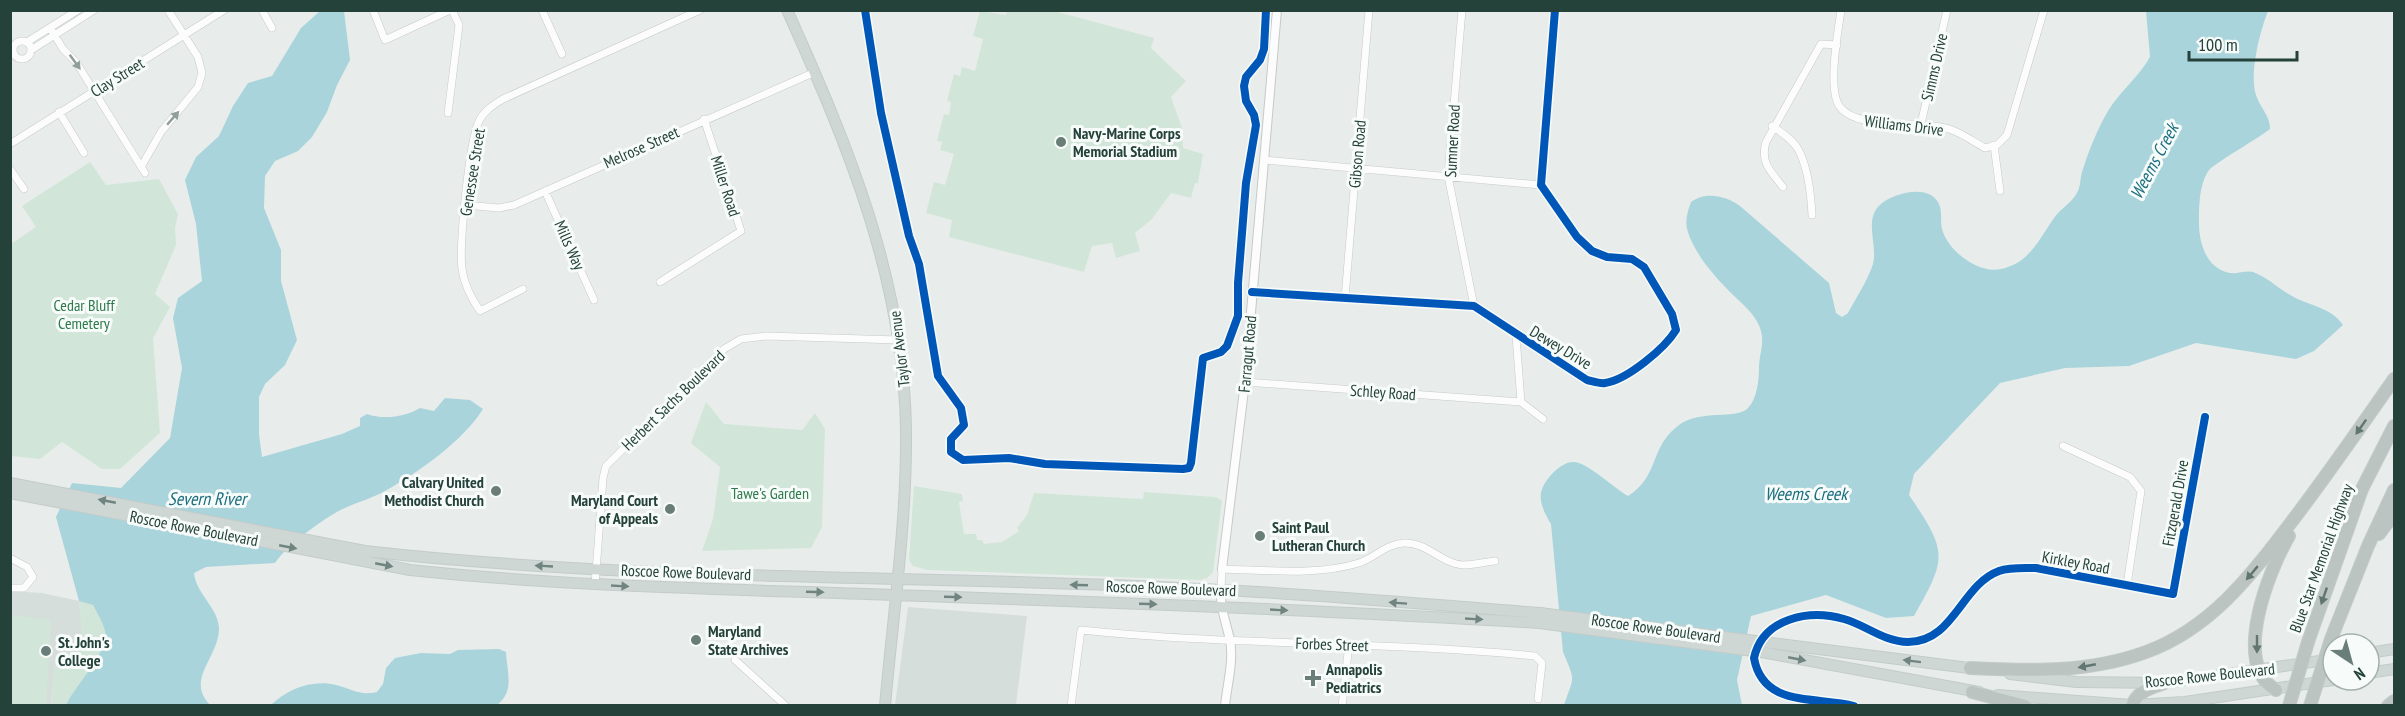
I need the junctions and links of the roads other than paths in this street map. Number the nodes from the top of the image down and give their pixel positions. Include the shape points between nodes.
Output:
1 (78, 10) edge
2 (94, 10) edge
3 (168, 10) edge
4 (224, 10) edge
5 (262, 10) edge
6 (374, 10) edge
7 (451, 10) edge
8 (542, 10) edge
9 (700, 10) edge
10 (788, 10) edge
11 (1277, 10) edge
12 (1369, 10) edge
13 (1462, 10) edge
14 (1555, 10) edge
15 (1841, 10) edge
16 (1947, 10) edge
17 (2044, 10) edge
18 (272, 28) dead end
19 (52, 31) junction
20 (184, 35) junction
21 (27, 42) junction
22 (1837, 45) junction
23 (31, 50) junction
24 (562, 54) dead end
25 (815, 72) junction
26 (94, 91) junction
27 (59, 112) junction
28 (448, 113) dead end
29 (704, 119) junction
30 (1921, 124) junction
31 (1772, 126) junction
32 (10, 144) edge
33 (1994, 145) junction
34 (84, 153) dead end
35 (1264, 160) junction
36 (1356, 168) junction
37 (10, 169) edge
38 (1448, 176) junction
39 (1541, 185) junction
40 (1783, 187) dead end
41 (24, 189) dead end
42 (545, 190) junction
43 (2000, 191) dead end
44 (465, 205) junction
45 (1812, 215) dead end
46 (660, 282) dead end
47 (523, 289) dead end
48 (1252, 292) junction
49 (1345, 298) junction
50 (594, 300) dead end
51 (1474, 306) junction
52 (1516, 336) junction
53 (899, 340) junction
54 (2394, 379) edge
55 (1245, 382) junction
56 (1521, 402) junction
57 (2205, 417) dead end
58 (1543, 419) dead end
59 (2394, 426) edge
60 (2062, 446) dead end
61 (2326, 476) junction
62 (10, 483) edge
63 (25, 490) junction
64 (2394, 490) edge
65 (10, 493) edge
66 (2394, 514) edge
67 (2368, 546) junction
68 (328, 549) junction
69 (10, 558) edge
70 (1495, 561) dead end
71 (595, 568) junction
72 (1222, 569) junction
73 (896, 580) junction
74 (594, 585) junction
75 (2127, 585) junction
76 (10, 588) edge
77 (1221, 590) junction
78 (2173, 594) joint
79 (895, 595) junction
80 (1221, 607) junction
81 (1539, 618) junction
82 (1230, 641) junction
83 (1350, 644) junction
84 (1762, 647) junction
85 (735, 660) dead end
86 (2321, 661) edge
87 (1970, 668) junction
88 (2259, 671) junction
89 (2321, 682) edge
90 (2165, 683) junction
91 (2276, 690) junction
92 (1972, 692) junction
93 (1538, 699) dead end
94 (2394, 701) edge
95 (1825, 703) edge
96 (786, 705) edge
97 (885, 705) edge
98 (1071, 705) edge
99 (1225, 705) edge
100 (1342, 705) edge
101 (1854, 705) edge
102 (2025, 705) edge
103 (2132, 705) edge
104 (2289, 705) edge
105 (2310, 705) edge
106 (2388, 705) edge

1 - 19 street
2 - 19 street
3 - 20 street
4 - 20 street, Clay Street
5 - 18 street
6 - 7 street via 385,40
7 - 28 street via 459,25
8 - 24 street
9 - 44 street, Genessee Street via 493,105 475,133
10 - 25 main road, Taylor Avenue
11 - 35 street, Farragut Road
12 - 36 street, Gibson Road
13 - 38 street, Sumner Road
14 - 39 street
15 - 22 street, Williams Drive
16 - 30 street, Simms Drive
17 - 33 street via 2007,135
19 - 21 street
19 - 23 street
19 -> 26 street
20 - 26 street, Clay Street
26 -> 20 street via 143,170 161,132 198,87 202,73 198,57
21 - 23 street
21 - 23 street via 16,43 14,54 24,58
22 - 30 street, Williams Drive via 1834,89 1840,107 1858,120
22 - 31 street via 1821,44
25 - 29 street, Melrose Street
25 - 53 main road, Taylor Avenue via 849,153 876,233
26 - 27 street, Clay Street
27 - 32 street, Clay Street
27 - 34 street
29 - 42 street, Melrose Street
29 - 46 street, Miller Road via 741,231
30 - 33 street, Williams Drive via 1952,130 1984,147
31 - 40 street via 1762,155
31 - 45 street via 1798,149 1811,195
33 - 43 street
35 - 36 street
35 - 48 street, Farragut Road
36 - 38 street
36 - 49 street, Gibson Road
37 - 41 street
38 - 39 street
38 - 51 street, Sumner Road
39 - 52 street, Dewey Drive via 1577,237 1592,251 1632,259 1644,267 1672,314 1676,330 1668,344 1623,376 1604,383 1587,380
42 - 44 street, Melrose Street via 499,208
42 - 50 street, Mills Way
44 - 47 street, Genessee Street via 462,268 471,298 480,311
48 - 49 street
48 - 55 street, Farragut Road
49 - 51 street
51 - 52 street, Dewey Drive
52 - 56 street
53 - 71 street, Herbert Sachs Boulevard via 766,336 741,339 724,349 606,466
53 - 73 main road, Taylor Avenue via 906,431
54 -> 61 highway
55 - 56 street, Schley Road
55 - 72 street, Farragut Road
56 - 58 street
57 - 78 street, Fitzgerald Drive
59 -> 104 highway, Blue Star Memorial Highway, bridge via 2362,489
60 - 75 street via 2130,477 2141,491
61 -> 87 highway via 2233,594 2204,620 2174,639 2122,659 2077,668
61 -> 88 highway via 2268,578 2258,620
62 - 63 main road, Roscoe Rowe Boulevard
63 - 65 main road
63 - 68 main road, Roscoe Rowe Boulevard
64 - 67 highway
66 - 67 highway
67 - 105 highway, bridge
71 -> 68 main road, Roscoe Rowe Boulevard
68 -> 74 main road, Roscoe Rowe Boulevard via 410,570
69 - 76 street via 27,567 33,577 24,588
70 - 72 street via 1463,565 1408,543 1390,544 1358,563 1322,569
71 - 73 main road, Roscoe Rowe Boulevard
71 - 74 street, Herbert Sachs Boulevard
72 - 77 street, Farragut Road
77 -> 73 main road, Roscoe Rowe Boulevard
73 - 79 main road, Taylor Avenue
74 -> 79 main road, Roscoe Rowe Boulevard
75 - 78 street, Kirkley Road
75 - 95 street, Kirkley Road via 2036,568 2000,570 1979,584 1940,631 1918,642 1892,640 1855,623 1824,616 1792,619 1770,629 1756,647 1754,658 1761,679 1780,694
77 - 80 street
81 -> 77 main road, Roscoe Rowe Boulevard
79 -> 80 main road, Roscoe Rowe Boulevard
79 - 97 main road, Taylor Avenue
80 -> 81 main road, Roscoe Rowe Boulevard
80 - 82 street
81 - 84 main road, Roscoe Rowe Boulevard, bridge
82 - 83 street, Forbes Street
82 - 98 street, Forbes Street via 1081,630
82 - 99 street
83 - 93 street, Forbes Street via 1535,656 1542,663
83 - 100 street
87 -> 84 main road, Roscoe Rowe Boulevard
84 -> 92 main road, Roscoe Rowe Boulevard
85 - 96 street
86 - 88 main road, Roscoe Rowe Boulevard
87 - 90 main road, Roscoe Rowe Boulevard via 2076,682
88 - 90 main road, Roscoe Rowe Boulevard
88 - 91 highway
89 - 91 main road, Roscoe Rowe Boulevard
90 - 103 highway via 2135,697
91 - 103 main road, Roscoe Rowe Boulevard
92 - 102 highway
92 - 103 main road, Roscoe Rowe Boulevard
94 - 106 highway
95 - 101 street, Kirkley Road

